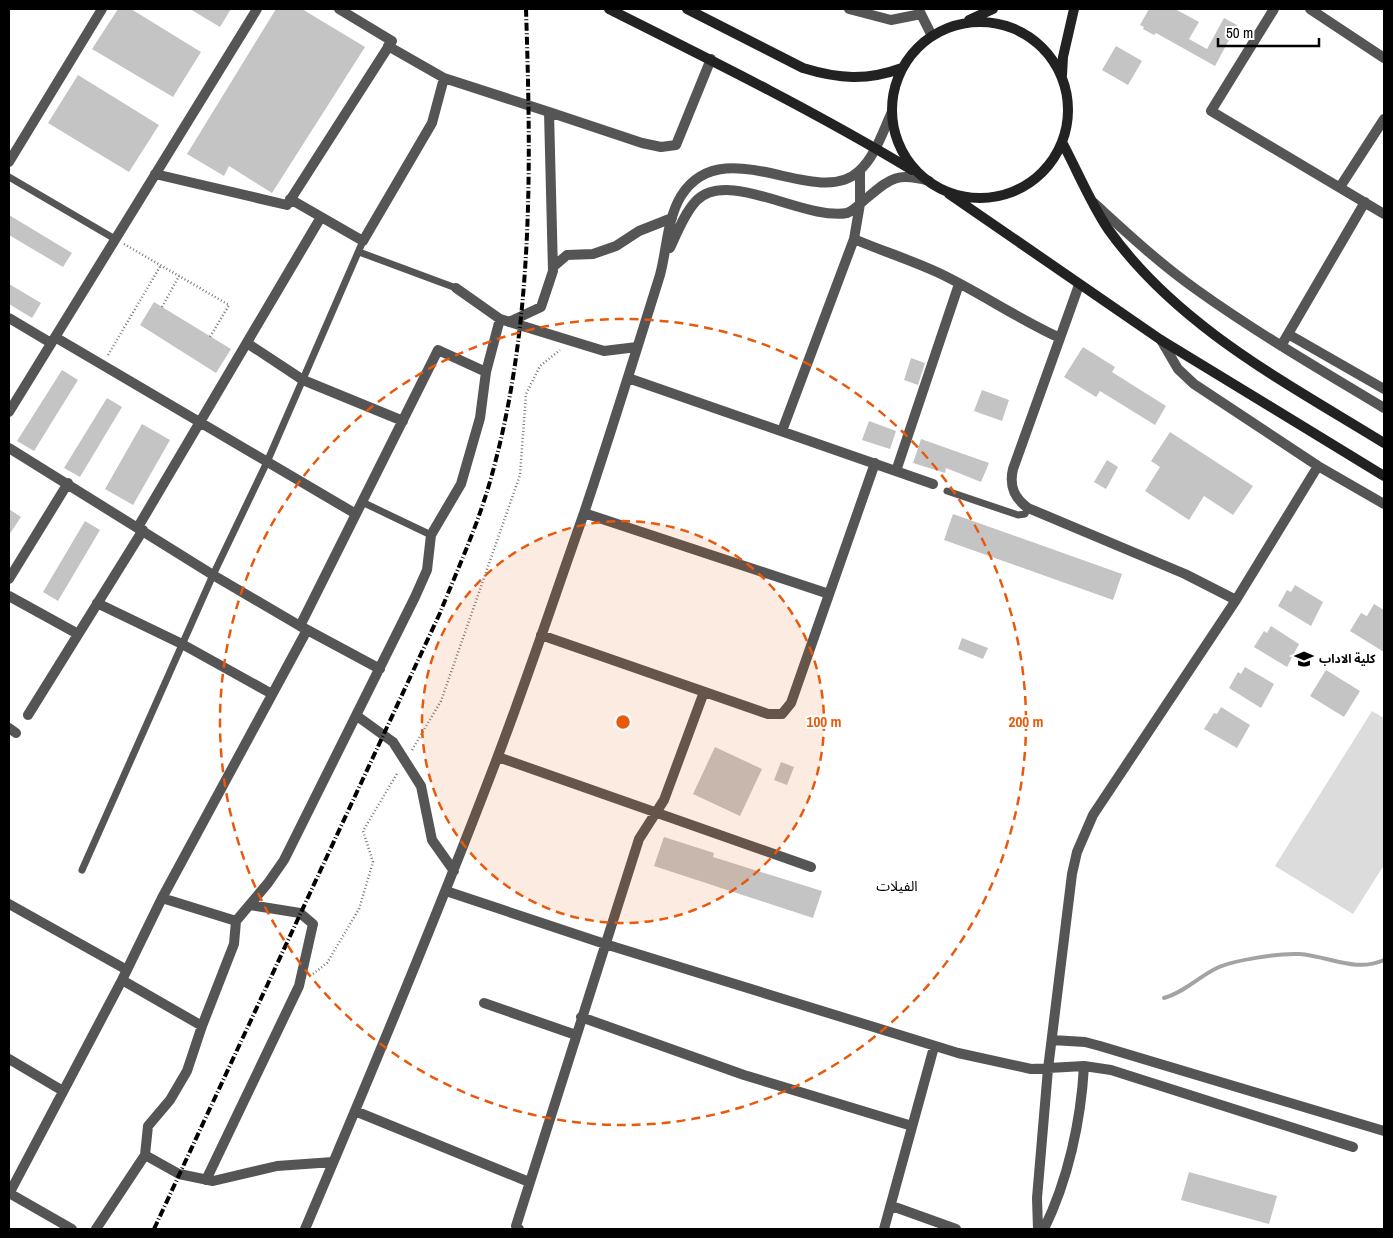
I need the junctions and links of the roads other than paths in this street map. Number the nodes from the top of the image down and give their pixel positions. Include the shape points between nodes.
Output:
1 (102, 9) edge
2 (257, 9) edge
3 (339, 9) edge
4 (609, 9) edge
5 (687, 9) edge
6 (849, 9) edge
7 (993, 9) edge
8 (1074, 9) edge
9 (1274, 9) edge
10 (1310, 9) edge
11 (920, 12) edge
12 (963, 23) junction
13 (932, 36) junction
14 (388, 46) junction
15 (1384, 58) edge
16 (711, 59) junction
17 (902, 68) junction
18 (444, 78) junction
19 (1062, 79) junction
20 (549, 112) junction
21 (892, 112) junction
22 (1384, 119) edge
23 (1062, 142) junction
24 (875, 148) junction
25 (9, 162) edge
26 (860, 171) junction
27 (155, 174) junction
28 (9, 177) edge
29 (930, 181) junction
30 (1340, 187) junction
31 (290, 199) junction
32 (1365, 202) junction
33 (1094, 203) junction
34 (860, 204) junction
35 (1384, 214) edge
36 (321, 216) junction
37 (672, 218) junction
38 (115, 239) junction
39 (854, 239) junction
40 (363, 241) junction
41 (359, 252) junction
42 (664, 260) junction
43 (553, 267) junction
44 (959, 284) junction
45 (1079, 285) junction
46 (456, 288) joint
47 (9, 318) edge
48 (505, 320) junction
49 (1288, 334) junction
50 (1060, 338) junction
51 (53, 340) junction
52 (1161, 340) junction
53 (247, 343) junction
54 (1281, 346) junction
55 (637, 347) junction
56 (486, 372) junction
57 (628, 378) junction
58 (303, 380) junction
59 (1384, 389) edge
60 (1384, 408) edge
61 (9, 412) edge
62 (403, 421) junction
63 (200, 422) junction
64 (782, 431) junction
65 (1384, 442) edge
66 (9, 448) edge
67 (267, 462) junction
68 (875, 463) junction
69 (1318, 466) junction
70 (896, 471) junction
71 (1384, 476) edge
72 (68, 483) junction
73 (933, 484) dead end
74 (947, 492) dead end
75 (362, 502) junction
76 (1384, 504) edge
77 (1028, 508) junction
78 (584, 513) junction
79 (356, 514) junction
80 (140, 528) junction
81 (431, 535) junction
82 (213, 575) junction
83 (9, 579) edge
84 (829, 594) junction
85 (9, 596) edge
86 (1236, 600) junction
87 (98, 602) junction
88 (304, 628) junction
89 (78, 634) junction
90 (541, 635) junction
91 (182, 644) junction
92 (380, 669) junction
93 (704, 692) junction
94 (272, 694) junction
95 (28, 715) dead end
96 (357, 716) junction
97 (498, 757) junction
98 (656, 813) junction
99 (810, 867) dead end
100 (82, 870) dead end
101 (454, 871) junction
102 (446, 891) junction
103 (162, 898) junction
104 (9, 904) edge
105 (250, 904) junction
106 (236, 921) junction
107 (605, 944) junction
108 (127, 970) junction
109 (122, 980) junction
110 (484, 1003) dead end
111 (582, 1017) junction
112 (202, 1026) junction
113 (576, 1035) junction
114 (1052, 1040) junction
115 (934, 1046) junction
116 (9, 1059) edge
117 (1084, 1066) junction
118 (1048, 1069) junction
119 (63, 1091) junction
120 (355, 1111) junction
121 (912, 1126) junction
122 (1384, 1131) edge
123 (1353, 1147) dead end
124 (145, 1155) junction
125 (334, 1162) junction
126 (206, 1180) junction
127 (529, 1182) junction
128 (9, 1193) edge
129 (892, 1206) junction
130 (72, 1229) edge
131 (96, 1229) edge
132 (305, 1229) edge
133 (519, 1229) edge
134 (884, 1229) edge
135 (956, 1229) edge
136 (1038, 1229) edge
137 (1044, 1229) edge

1 - 25 street
2 - 27 street
3 - 14 street via 392,41
4 - 16 main road
5 - 17 main road via 818,73 872,77
6 - 11 street via 891,20
7 - 12 main road
8 - 19 main road via 1063,57
9 - 30 street via 1211,111
10 - 15 street
11 - 13 street
12 - 13 main road
12 - 19 main road via 988,22 1023,33 1050,57
13 - 17 main road via 915,50
14 - 18 street
14 - 31 street
16 - 20 street via 676,145 660,147 642,143
16 - 24 main road
17 - 21 main road via 894,89
18 - 20 street
18 - 40 street via 432,123
19 - 23 main road via 1068,110
20 - 43 street
21 - 24 street
21 - 29 main road via 899,144 908,161
22 - 30 street
23 - 29 main road via 1041,172 1010,192 992,197 973,197 955,194
23 - 33 main road
24 - 26 street
24 - 29 main road
26 - 34 street
26 - 37 street via 833,183 742,169 714,170 688,187
27 - 31 street via 287,205
27 - 38 street
28 - 38 lane
29 - 34 street via 900,177 883,185
29 - 45 main road
30 - 32 street
31 - 36 street
32 - 35 street
32 - 49 street
33 - 54 street via 1161,263
33 - 65 main road via 1127,253 1177,306 1238,352
34 - 39 street
34 - 42 street via 849,212 838,214 733,190 712,192 691,207
36 - 40 street
36 - 53 street
37 - 42 street
37 - 43 street via 639,230 608,249 593,254 567,255
38 - 51 street
39 - 44 street
39 - 64 street
40 - 41 lane
41 - 46 lane
41 - 58 lane
42 - 55 street
43 - 48 street via 541,307
44 - 50 street via 1028,324
44 - 70 street
45 - 50 street
45 - 52 main road
46 - 48 street
47 - 51 street
48 - 55 street via 604,351
48 - 56 street
49 - 54 street
49 - 59 street
50 - 77 street via 1011,478 1015,495
51 - 61 street
51 - 63 street
52 - 69 street via 1174,365 1194,384
52 - 71 main road
53 - 58 street
53 - 63 street
54 - 60 street
55 - 57 street
56 - 62 street via 438,350
56 - 81 street via 480,418 461,484
57 - 64 street
57 - 78 street
58 - 62 street
58 - 67 lane
62 - 75 street
63 - 67 street
63 - 80 street
64 - 68 street
66 - 72 street
67 - 79 street
67 - 82 lane
68 - 70 street
68 - 84 street
69 - 76 street
69 - 86 street
70 - 73 street
72 - 80 street
72 - 83 street
74 - 77 lane via 1018,515 1025,514
75 - 79 street
75 - 81 lane
77 - 86 street via 1185,574
78 - 84 street
78 - 90 street
79 - 88 street
80 - 82 street
80 - 87 street
81 - 92 street via 427,570
82 - 88 street
82 - 91 lane
84 - 93 street via 788,710 776,716
85 - 89 street
86 - 114 street via 1093,815 1085,832 1072,874
87 - 89 street
87 - 91 street
88 - 92 street
88 - 94 street
89 - 95 street
90 - 93 street
90 - 97 street
91 - 94 street
91 - 100 lane
92 - 96 street
93 - 98 street via 664,800
94 - 103 street
96 - 101 street via 393,742 421,786 432,840
96 - 105 street via 284,860
97 - 98 street
97 - 101 street
98 - 99 street
98 - 107 street via 640,839
101 - 102 street
102 - 107 street
102 - 120 street
103 - 106 street
103 - 108 street
104 - 108 street
105 - 106 street
105 - 126 street via 300,914 313,924 298,986
106 - 112 street via 234,944
107 - 111 street
107 - 115 street
108 - 109 street
109 - 112 street
109 - 119 street
110 - 113 street
111 - 113 street
111 - 121 street via 744,1075
112 - 124 street via 187,1071 170,1100 148,1126
113 - 127 street
114 - 118 street
114 - 122 street via 1100,1046
115 - 118 street via 1007,1064
115 - 121 street
116 - 119 street
117 - 118 street
117 - 123 street via 1111,1070
117 - 137 street via 1076,1131
118 - 136 street via 1037,1198
119 - 128 street
120 - 125 street
120 - 127 street
121 - 129 street
124 - 126 street via 180,1174
124 - 131 street
125 - 126 street via 277,1166
125 - 132 street
127 - 133 street via 516,1226
128 - 130 street
129 - 134 street
129 - 135 street

